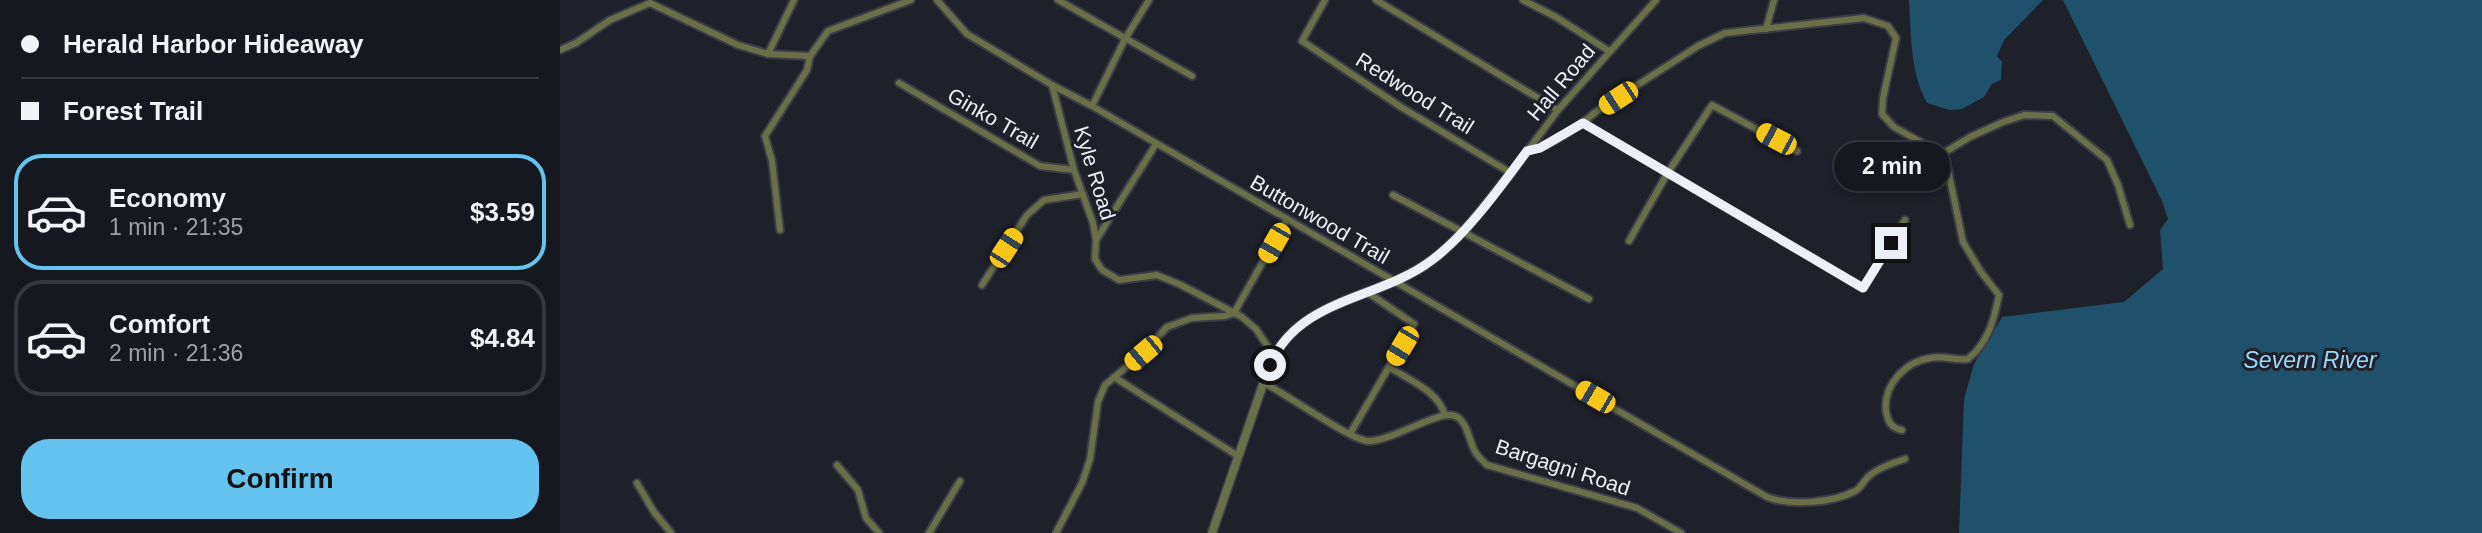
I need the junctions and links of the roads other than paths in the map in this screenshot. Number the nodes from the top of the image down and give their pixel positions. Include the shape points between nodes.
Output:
1 (794, 0) edge
2 (911, 0) edge
3 (937, 0) edge
4 (1058, 0) edge
5 (1149, 0) edge
6 (1325, 0) edge
7 (1376, 0) edge
8 (1523, 0) edge
9 (1656, 0) edge
10 (1774, 0) edge
11 (1766, 29) junction
12 (1125, 40) junction
13 (560, 50) edge
14 (1609, 51) junction
15 (768, 54) junction
16 (810, 56) junction
17 (1192, 76) dead end
18 (899, 83) dead end
19 (1052, 85) junction
20 (1092, 106) junction
21 (1558, 110) junction
22 (1583, 123) junction
23 (1156, 144) junction
24 (1527, 151) junction
25 (1797, 151) dead end
26 (1942, 154) junction
27 (1074, 170) junction
28 (1511, 173) junction
29 (1667, 174) junction
30 (1083, 194) junction
31 (1394, 194) dead end
32 (1287, 219) junction
33 (1905, 220) dead end
34 (2130, 225) dead end
35 (780, 230) dead end
36 (1461, 232) junction
37 (1096, 240) junction
38 (1629, 241) dead end
39 (1393, 281) junction
40 (982, 285) dead end
41 (1367, 292) junction
42 (1589, 299) dead end
43 (1234, 313) junction
44 (1272, 360) junction
45 (1389, 367) junction
46 (1114, 377) junction
47 (1264, 383) junction
48 (1445, 415) junction
49 (1902, 430) dead end
50 (1350, 434) junction
51 (1238, 456) junction
52 (1905, 459) dead end
53 (836, 465) dead end
54 (960, 481) dead end
55 (637, 483) dead end
56 (671, 533) edge
57 (878, 533) edge
58 (929, 533) edge
59 (1056, 533) edge
60 (1212, 533) edge
61 (1681, 533) edge

1 - 15 street
2 - 16 street via 828,31
3 - 19 street via 967,34
4 - 12 street
5 - 12 street
6 - 28 street, Redwood Trail via 1302,41
7 - 21 street
8 - 14 street
9 - 14 street, Hall Road
10 - 11 street
11 - 22 street via 1725,33 1698,46
11 - 26 street via 1864,18 1883,23 1896,38 1882,103 1885,118
12 - 17 street
12 - 20 street
13 - 15 street via 650,3 738,45
14 - 21 street, Hall Road
15 - 16 street
16 - 35 street via 807,71 765,136
18 - 27 street, Ginko Trail via 1040,166
19 - 20 street, Buttonwood Trail
19 - 27 street, Kyle Road
20 - 23 street, Buttonwood Trail
21 - 24 street, Hall Road
22 - 24 street
22 - 29 street
23 - 32 street, Buttonwood Trail
23 - 37 street
24 - 28 street, Hall Road
25 - 29 street via 1712,105
26 - 34 street via 2003,122 2024,115 2053,116 2107,160
26 - 49 street via 1963,242 1999,295 1989,333 1977,352 1968,359 1931,357 1912,364 1888,389 1888,422
27 - 30 street, Kyle Road
28 - 36 street, Hall Road
29 - 33 street via 1863,288
29 - 38 street
30 - 37 street, Kyle Road
30 - 40 street via 1044,200 1027,215
31 - 36 street
32 - 39 street, Buttonwood Trail
32 - 43 street
36 - 39 street, Hall Road via 1430,262
36 - 42 street
37 - 43 street, Kyle Road via 1095,259 1102,270 1119,280 1157,275
39 - 41 street, Hall Road
39 - 52 street, Buttonwood Trail via 1777,501 1799,503 1856,491 1869,476
41 - 44 street, Hall Road via 1302,323 1282,341
41 - 45 street via 1414,324
43 - 44 street via 1256,329
43 - 46 street via 1192,318 1167,327
44 - 47 street, Hall Road
45 - 48 street, Bargagni Road via 1429,392
45 - 50 street
46 - 51 street
46 - 59 street via 1098,402 1082,483
47 - 50 street
47 - 51 street, Hall Road
48 - 50 street via 1373,441
48 - 61 street, Bargagni Road via 1460,418 1475,452 1487,465 1637,508
51 - 60 street, Hall Road
53 - 57 street via 858,490 866,518
54 - 58 street
55 - 56 street

